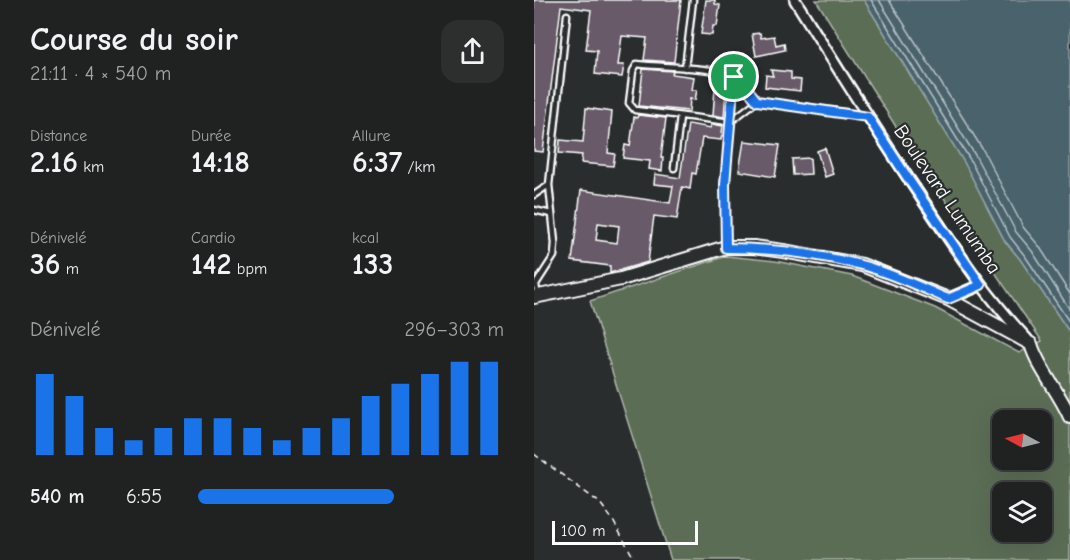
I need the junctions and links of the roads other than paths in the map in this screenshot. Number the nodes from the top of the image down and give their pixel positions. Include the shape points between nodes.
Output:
1 (693, 0) edge
2 (795, 0) edge
3 (567, 15) dead end
4 (685, 68) junction
5 (734, 77) junction
6 (757, 101) junction
7 (680, 117) junction
8 (868, 117) junction
9 (730, 122) junction
10 (674, 168) dead end
11 (549, 185) junction
12 (534, 195) edge
13 (534, 210) edge
14 (551, 214) junction
15 (726, 248) junction
16 (981, 285) junction
17 (538, 296) edge
18 (948, 299) junction
19 (1031, 344) junction
20 (1070, 417) edge

1 - 4 lane
2 - 8 street, Boulevard Lumumba
3 - 11 lane
4 - 5 lane
4 - 7 lane via 637,64 629,103 635,110
5 - 6 lane
5 - 9 lane
6 - 8 lane
6 - 9 lane
7 - 9 lane
7 - 10 lane
8 - 16 street, Boulevard Lumumba
9 - 15 lane via 725,184
11 - 12 lane
11 - 14 lane
13 - 14 lane
14 - 17 lane via 554,256 536,284
15 - 17 street via 621,279
15 - 18 street via 783,251 862,265
16 - 18 street
16 - 19 street, Boulevard Lumumba
18 - 19 street
19 - 20 street, Boulevard Lumumba

